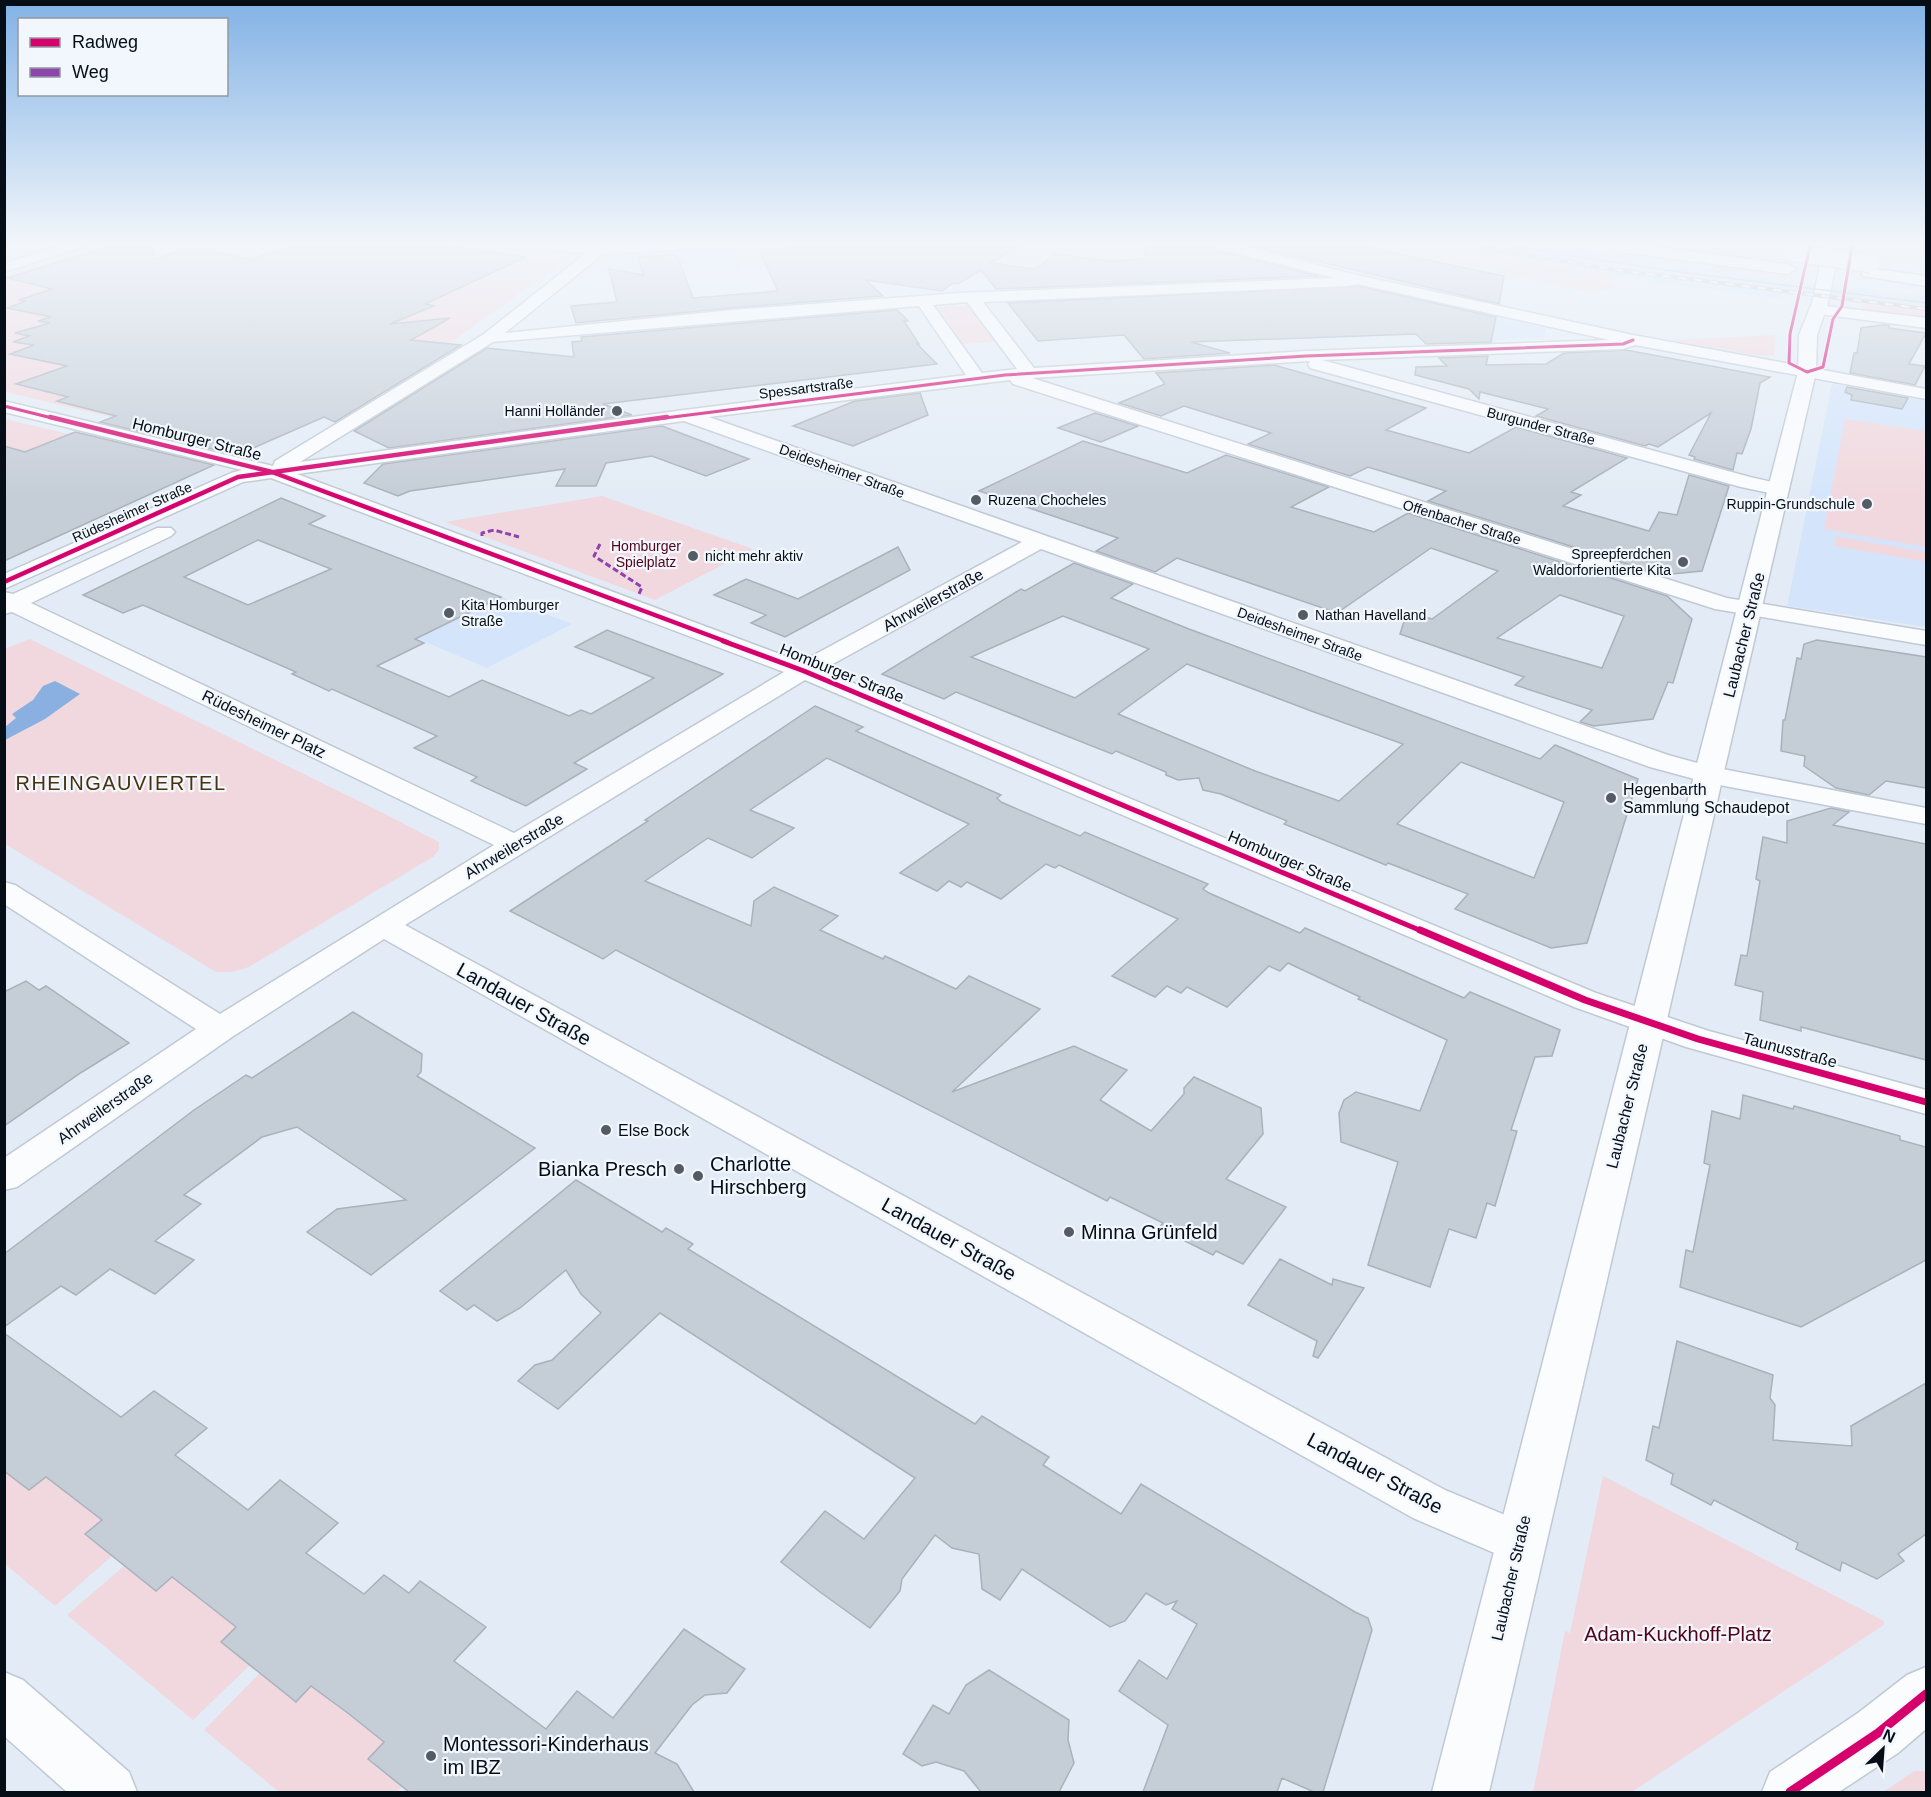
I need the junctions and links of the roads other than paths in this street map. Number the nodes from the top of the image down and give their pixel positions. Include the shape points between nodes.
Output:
1 (499, 330) edge
2 (586, 330) edge
3 (943, 330) edge
4 (996, 330) edge
5 (1587, 330) edge
6 (1810, 330) edge
7 (490, 337) junction
8 (1633, 340) junction
9 (1306, 356) junction
10 (1807, 372) junction
11 (1029, 373) junction
12 (1005, 375) junction
13 (977, 378) junction
14 (1926, 394) edge
15 (4, 406) edge
16 (684, 415) junction
17 (272, 472) junction
18 (1779, 489) junction
19 (1039, 541) junction
20 (6, 598) edge
21 (1750, 610) junction
22 (1926, 638) edge
23 (804, 671) junction
24 (1709, 775) junction
25 (1926, 816) edge
26 (516, 845) junction
27 (4, 891) edge
28 (383, 926) junction
29 (1648, 1023) junction
30 (220, 1029) junction
31 (1926, 1102) edge
32 (4, 1178) edge
33 (1520, 1543) junction
34 (1926, 1696) edge
35 (4, 1699) edge
36 (109, 1792) edge
37 (1460, 1792) edge
38 (1790, 1792) edge

1 - 7 street, Rüdesheimer Straße
2 - 7 street
3 - 13 street
4 - 11 street
5 - 8 street
6 - 10 main road, Laubacher Straße
7 - 17 street, Rüdesheimer Straße
8 - 9 street, Spessartstraße via 1623,344
8 - 10 street
9 - 11 street, Spessartstraße
9 - 18 street, Burgunder Straße via 1316,364
10 - 14 street
10 - 18 main road, Laubacher Straße
11 - 12 street, Spessartstraße
12 - 13 street, Spessartstraße
12 - 21 street, Offenbacher Straße via 1429,512
13 - 16 street, Spessartstraße
15 - 17 street, Homburger Straße
16 - 17 street, Spessartstraße
16 - 19 street, Deidesheimer Straße
17 - 20 street, Rüdesheimer Straße via 265,484
17 - 23 street, Homburger Straße
18 - 21 main road, Laubacher Straße
19 - 23 street, Ahrweilerstraße
19 - 24 street, Deidesheimer Straße via 1647,757
20 - 26 street, Rüdesheimer Platz
21 - 22 street, Offenbacher Straße
21 - 24 main road, Laubacher Straße
23 - 26 street, Ahrweilerstraße
23 - 29 street, Homburger Straße via 1585,1000
24 - 25 street, Deidesheimer Straße
24 - 29 main road, Laubacher Straße
26 - 28 street, Ahrweilerstraße
27 - 30 street
28 - 30 street, Ahrweilerstraße
28 - 33 street, Landauer Straße via 1429,1504
29 - 31 street, Taunusstraße
29 - 33 main road, Laubacher Straße
30 - 32 street, Ahrweilerstraße
33 - 37 main road, Laubacher Straße
34 - 38 main road
35 - 36 main road

